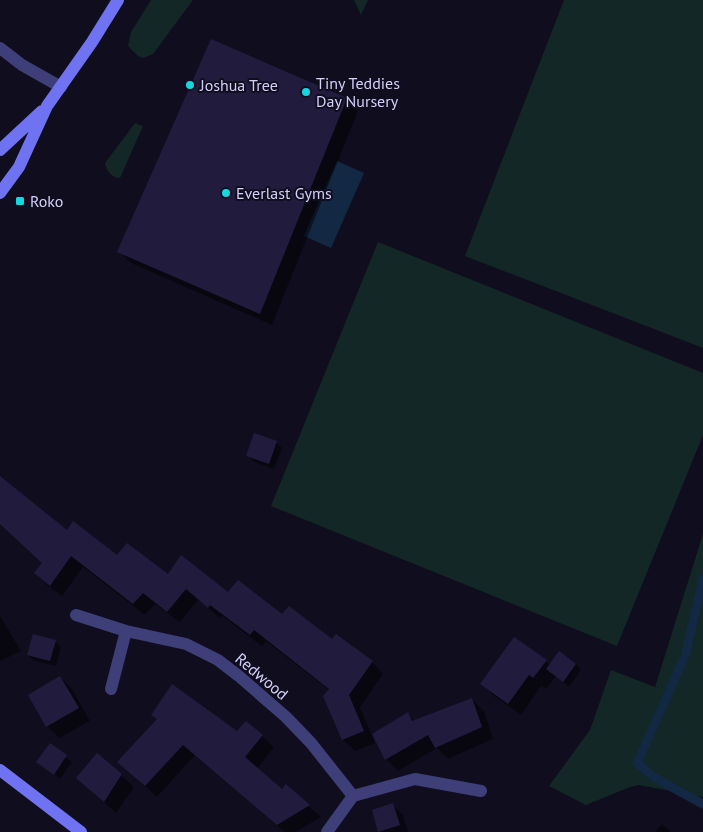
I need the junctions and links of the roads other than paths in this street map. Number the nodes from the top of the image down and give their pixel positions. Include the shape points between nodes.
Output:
1 (118, 0) edge
2 (0, 48) edge
3 (61, 87) junction
4 (47, 106) junction
5 (0, 150) edge
6 (0, 192) edge
7 (76, 615) dead end
8 (126, 631) junction
9 (111, 689) dead end
10 (0, 770) edge
11 (481, 791) dead end
12 (353, 796) junction
13 (81, 832) edge
14 (327, 832) edge

1 - 3 main road
2 - 3 street
3 - 4 main road
4 - 5 main road
4 - 6 main road via 19,167
7 - 8 street, Redwood
8 - 9 street
8 - 12 street, Redwood via 186,644 218,660 286,717
10 - 13 main road
11 - 12 street via 415,779
12 - 14 street

